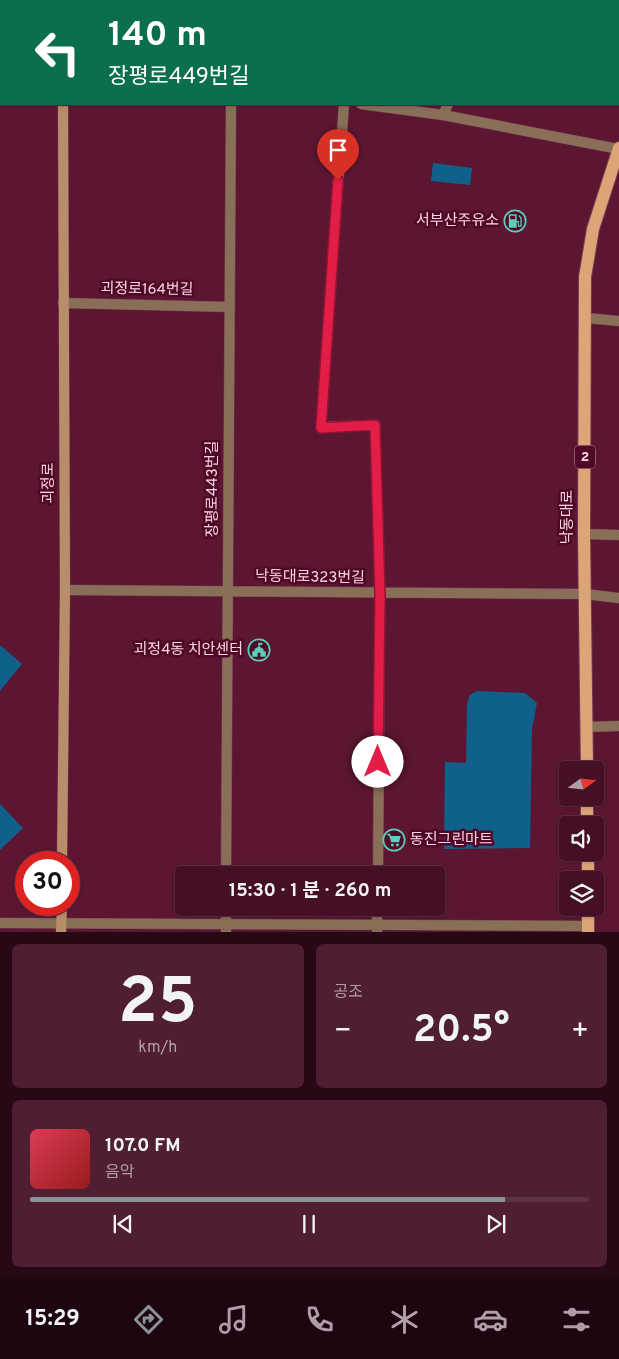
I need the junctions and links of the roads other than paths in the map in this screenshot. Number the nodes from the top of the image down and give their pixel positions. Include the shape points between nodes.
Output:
1 (63, 105) edge
2 (231, 105) edge
3 (344, 105) edge
4 (368, 105) edge
5 (448, 105) edge
6 (443, 115) junction
7 (619, 149) edge
8 (63, 303) junction
9 (230, 308) junction
10 (586, 318) junction
11 (619, 322) edge
12 (584, 534) junction
13 (619, 535) edge
14 (65, 590) junction
15 (228, 592) junction
16 (380, 594) junction
17 (585, 594) junction
18 (619, 598) edge
19 (619, 726) edge
20 (586, 727) junction
21 (587, 761) edge
22 (62, 851) edge
23 (226, 866) edge
24 (378, 866) edge
25 (588, 916) edge
26 (0, 924) edge
27 (62, 928) edge
28 (226, 928) edge
29 (377, 928) edge
30 (588, 929) edge

1 - 8 main road, 괴정로
2 - 9 street, 장평로443번길
3 - 16 street via 321,428 375,425
4 - 6 street
5 - 6 street
6 - 7 street
7 - 10 main road, 낙동대로 / 2 via 593,229 585,277
8 - 9 street, 괴정로164번길
8 - 14 main road, 괴정로
9 - 15 street, 장평로443번길
10 - 11 street
10 - 12 main road, 낙동대로 / 2
12 - 13 street
12 - 17 main road, 낙동대로 / 2
14 - 15 street, 낙동대로323번길
14 - 22 main road, 괴정로
15 - 16 street, 낙동대로323번길
15 - 23 street, 장평로443번길
16 - 17 street, 낙동대로323번길
16 - 24 street
17 - 18 street, 낙동대로323번길
17 - 20 main road, 낙동대로 / 2
19 - 20 street
20 - 21 main road, 낙동대로 / 2
25 - 30 main road
26 - 27 street
27 - 28 street
28 - 29 street
29 - 30 street

